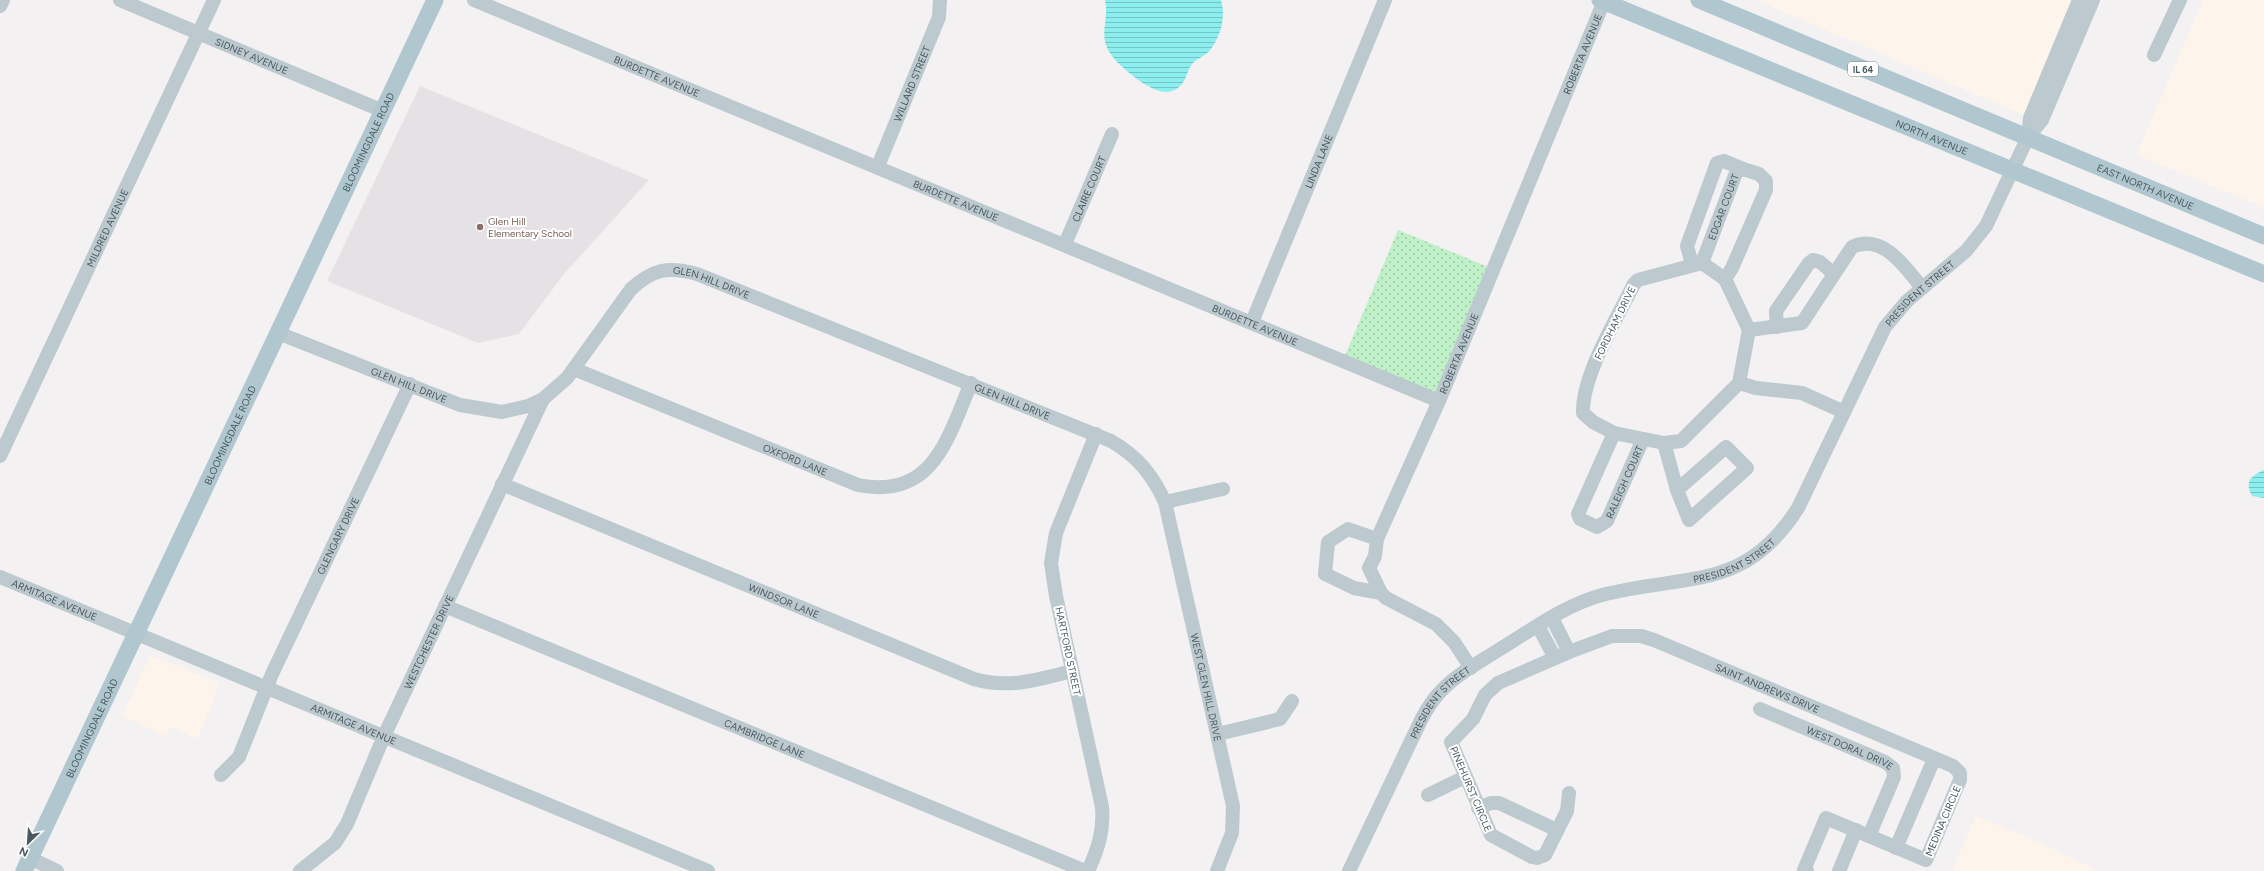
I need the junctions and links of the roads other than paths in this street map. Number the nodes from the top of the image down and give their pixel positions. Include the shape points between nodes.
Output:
1 (3, 0) edge
2 (120, 0) edge
3 (214, 0) edge
4 (435, 0) edge
5 (474, 0) edge
6 (940, 0) edge
7 (1385, 0) edge
8 (1699, 0) edge
9 (2079, 0) edge
10 (2093, 0) edge
11 (2180, 0) edge
12 (1602, 1) edge
13 (0, 6) edge
14 (198, 34) junction
15 (2154, 55) dead end
16 (383, 111) junction
17 (1112, 134) dead end
18 (2028, 138) junction
19 (878, 166) junction
20 (1743, 169) junction
21 (2012, 171) junction
22 (2264, 236) edge
23 (1066, 244) junction
24 (1697, 263) junction
25 (1833, 273) junction
26 (2264, 274) edge
27 (1724, 280) junction
28 (1922, 288) junction
29 (1252, 322) junction
30 (1777, 327) junction
31 (1749, 330) junction
32 (278, 333) junction
33 (574, 369) junction
34 (972, 383) junction
35 (1740, 383) junction
36 (410, 384) junction
37 (543, 399) junction
38 (1438, 400) junction
39 (1844, 412) junction
40 (1614, 433) junction
41 (1096, 434) junction
42 (1644, 439) junction
43 (1664, 443) junction
44 (0, 456) edge
45 (502, 484) junction
46 (1223, 489) dead end
47 (1677, 490) junction
48 (1165, 502) junction
49 (1377, 539) junction
50 (0, 577) edge
51 (1381, 593) junction
52 (445, 606) junction
53 (1552, 618) junction
54 (1538, 626) junction
55 (136, 634) junction
56 (1569, 652) junction
57 (1555, 658) junction
58 (1471, 668) junction
59 (1072, 672) junction
60 (267, 688) junction
61 (1292, 701) dead end
62 (1760, 709) dead end
63 (1473, 719) joint
64 (1218, 734) junction
65 (384, 736) junction
66 (1934, 759) junction
67 (1960, 773) joint
68 (220, 775) dead end
69 (1465, 777) junction
70 (1569, 793) dead end
71 (1428, 795) dead end
72 (1478, 808) junction
73 (1557, 830) junction
74 (1863, 833) junction
75 (1896, 848) junction
76 (27, 865) edge
77 (57, 871) edge
78 (300, 871) edge
79 (708, 871) edge
80 (1085, 871) edge
81 (1088, 871) edge
82 (1217, 871) edge
83 (1349, 871) edge
84 (1807, 871) edge
85 (1839, 871) edge

1 - 13 street
2 - 14 street, SIDNEY AVENUE
3 - 14 street, MILDRED AVENUE
4 - 16 main road, BLOOMINGDALE ROAD
5 - 19 street, BURDETTE AVENUE
6 - 19 street, WILLARD STREET via 939,17
7 - 29 street, LINDA LANE
8 - 18 main road, IL 64
9 - 18 street, PRESIDENT STREET via 2030,118
10 - 18 street, PRESIDENT STREET via 2042,120
11 - 15 street
12 - 21 main road, NORTH AVENUE
12 - 38 street, ROBERTA AVENUE
14 - 16 street, SIDNEY AVENUE
14 - 44 street, MILDRED AVENUE
16 - 32 main road, BLOOMINGDALE ROAD
17 - 23 street, CLAIRE COURT
18 - 21 street, PRESIDENT STREET
18 - 22 main road, EAST NORTH AVENUE / IL 64
19 - 23 street, BURDETTE AVENUE
20 - 24 street, EDGAR COURT via 1736,173
20 - 24 street via 1724,160 1717,163 1687,246
20 - 27 street, EDGAR COURT via 1759,174 1766,181 1766,190 1732,268
21 - 26 main road, NORTH AVENUE
21 - 28 street, PRESIDENT STREET via 1989,220 1976,240
23 - 29 street, BURDETTE AVENUE
24 - 27 street
24 - 40 street, FORDHAM DRIVE via 1638,280 1608,337 1583,400 1583,413 1593,422
25 - 28 street via 1852,247 1862,242 1872,243 1897,257
25 - 30 street via 1802,324
25 - 30 street via 1820,262 1813,260 1809,263 1776,311
27 - 31 street
28 - 39 street, PRESIDENT STREET via 1897,311 1885,327
29 - 38 street, BURDETTE AVENUE
30 - 31 street
31 - 35 street
32 - 36 street, GLEN HILL DRIVE
32 - 55 main road, BLOOMINGDALE ROAD
33 - 34 street, GLEN HILL DRIVE via 631,289 655,271 681,269
33 - 34 street, OXFORD LANE via 852,483 877,487 902,484 933,463 944,448
33 - 37 street, GLEN HILL DRIVE
34 - 41 street, GLEN HILL DRIVE
35 - 39 street via 1756,388 1802,393
35 - 43 street, FORDHAM DRIVE via 1681,441
36 - 37 street, GLEN HILL DRIVE via 460,405 502,412 528,406
36 - 60 street, GLENGARY DRIVE
37 - 45 street, WESTCHESTER DRIVE
38 - 49 street, ROBERTA AVENUE
39 - 53 street, PRESIDENT STREET via 1798,508 1781,533 1752,558 1719,574 1579,602
40 - 42 street, FORDHAM DRIVE
40 - 42 street, RALEIGH COURT via 1578,514 1580,519 1597,527 1607,521
41 - 48 street, GLEN HILL DRIVE via 1121,447 1138,460 1155,480
41 - 59 street, HARTFORD STREET via 1056,533 1051,563
42 - 43 street, FORDHAM DRIVE
43 - 47 street
45 - 52 street, WESTCHESTER DRIVE
45 - 59 street, WINDSOR LANE via 974,679 1022,684
46 - 48 street
47 - 47 street via 1689,520 1747,468 1726,447
48 - 64 street, WEST GLEN HILL DRIVE
49 - 51 street, ROBERTA AVENUE via 1375,556 1369,568
49 - 51 street via 1348,529 1328,542 1325,574 1354,588
50 - 55 street, ARMITAGE AVENUE
51 - 58 street, ROBERTA AVENUE via 1391,602 1436,624 1454,642
52 - 65 street, WESTCHESTER DRIVE
52 - 80 street, CAMBRIDGE LANE
53 - 54 street, PRESIDENT STREET
53 - 56 street
54 - 57 street
54 - 58 street, PRESIDENT STREET
55 - 60 street, ARMITAGE AVENUE
55 - 76 main road, BLOOMINGDALE ROAD
56 - 57 street, SAINT ANDREWS DRIVE
56 - 66 street, SAINT ANDREWS DRIVE via 1612,636 1641,636
57 - 63 street, SAINT ANDREWS DRIVE via 1489,689
58 - 83 street, PRESIDENT STREET via 1441,690 1430,704
59 - 81 street, HARTFORD STREET via 1102,806 1102,835
60 - 65 street, ARMITAGE AVENUE
60 - 68 street, GLENGARY DRIVE via 239,757
61 - 64 street via 1280,719
62 - 74 street, WEST DORAL DRIVE via 1885,762 1893,768 1894,777
63 - 69 street, PINEHURST CIRCLE via 1451,742
64 - 82 street, WEST GLEN HILL DRIVE via 1234,814 1230,842
65 - 78 street, WESTCHESTER DRIVE via 339,838
65 - 79 street, ARMITAGE AVENUE
66 - 67 street, SAINT ANDREWS DRIVE via 1952,766
66 - 75 street
67 - 75 street, MEDINA CIRCLE via 1960,780 1926,860
69 - 71 street
69 - 72 street, PINEHURST CIRCLE
70 - 73 street, PINEHURST CIRCLE via 1566,811
72 - 73 street via 1500,803
72 - 73 street, PINEHURST CIRCLE via 1491,835 1537,858 1545,855
74 - 75 street, MEDINA CIRCLE
74 - 84 street, MEDINA CIRCLE via 1826,818 1804,870
74 - 85 street
76 - 77 street

